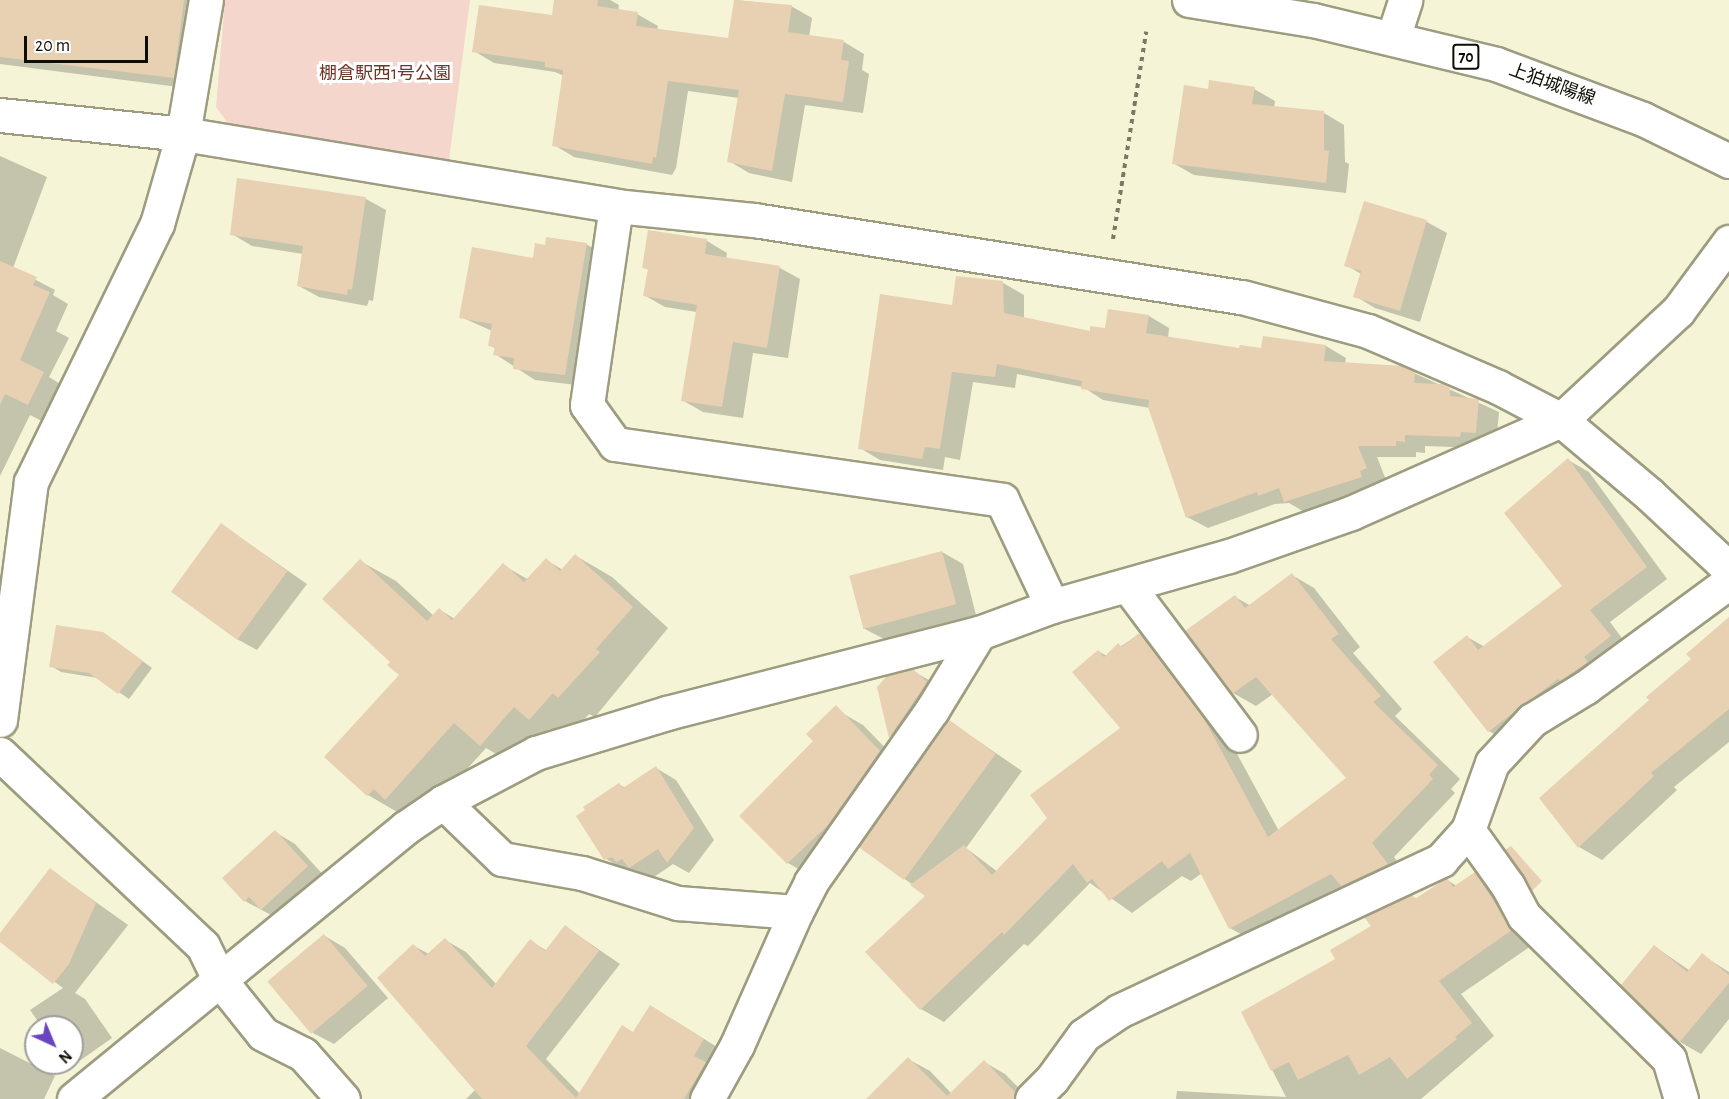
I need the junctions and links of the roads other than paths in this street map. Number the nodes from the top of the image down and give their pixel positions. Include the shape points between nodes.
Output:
1 (206, 0) edge
2 (1189, 0) edge
3 (1405, 0) edge
4 (1393, 38) junction
5 (0, 115) edge
6 (183, 134) junction
7 (1729, 161) edge
8 (616, 206) junction
9 (1729, 242) edge
10 (1561, 420) junction
11 (1729, 569) edge
12 (1729, 582) edge
13 (1128, 586) junction
14 (1052, 606) junction
15 (979, 633) junction
16 (0, 720) edge
17 (1240, 735) dead end
18 (0, 754) edge
19 (443, 802) junction
20 (1468, 830) junction
21 (796, 912) junction
22 (219, 979) junction
23 (74, 1099) edge
24 (343, 1099) edge
25 (707, 1099) edge
26 (1032, 1099) edge
27 (1681, 1099) edge

1 - 6 street
2 - 4 street, 上狛城陽線 / 70
3 - 4 street
4 - 7 street, 上狛城陽線 / 70 via 1496,64 1643,119
5 - 6 street
6 - 8 street
6 - 16 street via 157,224 31,482
8 - 10 street via 754,220 1242,297 1368,331 1498,387
8 - 14 street via 587,405 615,444 1002,500
9 - 10 street via 1678,311
10 - 11 street
10 - 13 street via 1352,513
12 - 20 street via 1586,687 1532,720 1492,763
13 - 14 street
13 - 17 street
14 - 15 street
15 - 19 street via 667,713 536,753
15 - 21 street via 932,710 811,882
18 - 22 street via 203,946
19 - 21 street via 502,859 582,873 678,903
19 - 22 street via 405,828
20 - 26 street via 1442,860 1119,1011 1083,1035 1052,1079
20 - 27 street via 1524,916 1669,1059
21 - 25 street via 737,1046
22 - 23 street
22 - 24 street via 263,1034 303,1054

